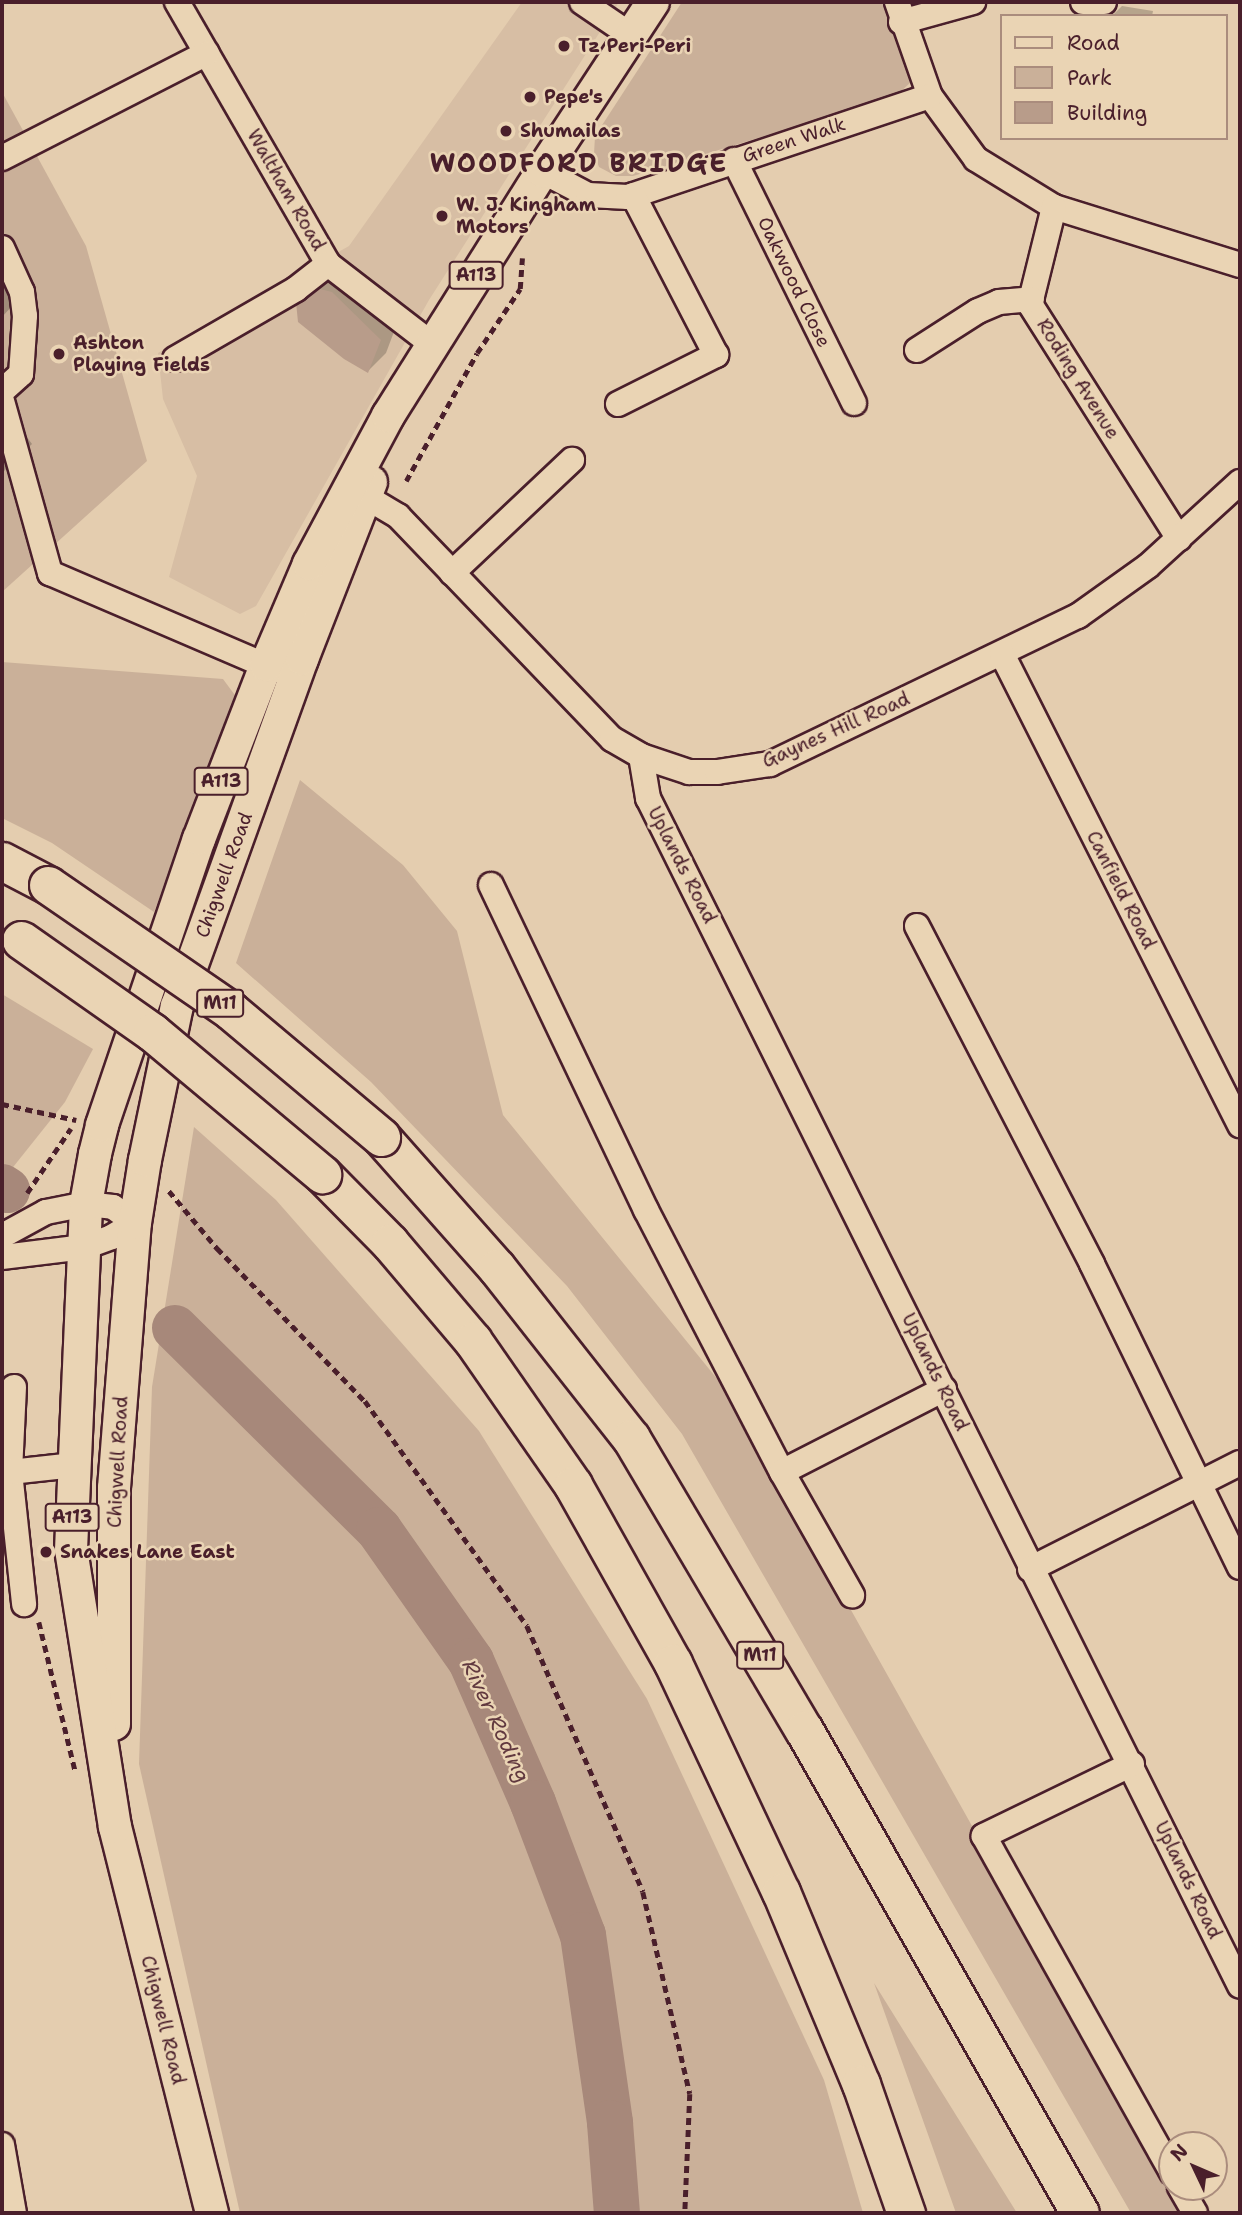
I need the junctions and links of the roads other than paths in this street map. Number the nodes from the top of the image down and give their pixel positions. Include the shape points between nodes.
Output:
1 (177, 2) edge
2 (582, 2) edge
3 (653, 2) edge
4 (973, 2) edge
5 (1083, 2) edge
6 (1104, 2) edge
7 (899, 12) edge
8 (632, 36) junction
9 (208, 53) junction
10 (930, 96) junction
11 (2, 158) edge
12 (734, 160) junction
13 (542, 171) junction
14 (633, 195) junction
15 (1054, 207) junction
16 (2, 248) edge
17 (328, 264) junction
18 (1240, 265) edge
19 (1032, 299) junction
20 (433, 345) junction
21 (917, 350) dead end
22 (175, 359) dead end
23 (2, 391) edge
24 (2, 401) edge
25 (854, 403) dead end
26 (618, 404) dead end
27 (572, 460) dead end
28 (1240, 482) edge
29 (358, 491) junction
30 (1179, 539) junction
31 (452, 573) junction
32 (327, 599) junction
33 (1002, 654) junction
34 (266, 665) junction
35 (641, 756) junction
36 (2, 861) edge
37 (491, 885) dead end
38 (917, 926) dead end
39 (11, 935) edge
40 (1240, 1125) edge
41 (86, 1204) junction
42 (135, 1223) junction
43 (2, 1236) edge
44 (83, 1247) junction
45 (2, 1258) edge
46 (14, 1387) dead end
47 (944, 1389) junction
48 (1240, 1462) edge
49 (74, 1465) junction
50 (782, 1472) junction
51 (6, 1473) edge
52 (1199, 1483) junction
53 (1240, 1567) edge
54 (1030, 1569) junction
55 (852, 1595) dead end
56 (24, 1604) road end
57 (1132, 1764) junction
58 (115, 1827) junction
59 (1240, 1986) edge
60 (2, 2145) edge
61 (1158, 2147) edge
62 (14, 2213) edge
63 (212, 2213) edge
64 (906, 2213) edge
65 (1080, 2213) edge

1 - 9 street, Waltham Road
2 - 8 street
3 - 8 main road, Chigwell Road / A113
4 - 7 street
5 - 6 street
7 - 10 street
8 - 13 main road, Chigwell Road / A113
9 - 11 street
9 - 17 street, Waltham Road
10 - 12 street, Green Walk
10 - 15 street via 976,159
12 - 14 street, Green Walk
12 - 25 street, Oakwood Close
13 - 14 street, Green Walk via 588,195
13 - 20 main road, Chigwell Road / A113
14 - 26 street via 716,355
15 - 18 street
15 - 19 street, Roding Avenue
16 - 23 street via 22,292 25,316 21,374
17 - 20 street, Waltham Road
17 - 22 street via 296,289
19 - 21 street via 999,302 978,311
19 - 30 street, Roding Avenue via 1030,304
20 - 29 main road, Chigwell Road / A113
24 - 34 street via 50,573
27 - 31 street
28 - 30 street, Gaynes Hill Road
29 - 31 street, Gaynes Hill Road via 398,516
29 - 32 main road, Chigwell Road / A113
29 - 34 main road, Chigwell Road / A113 via 309,564
30 - 33 street, Gaynes Hill Road via 1077,617
31 - 35 street, Gaynes Hill Road via 612,739
32 - 34 street via 300,618 276,670
32 - 42 main road, Chigwell Road / A113 via 177,1006
33 - 35 street, Gaynes Hill Road via 770,764 689,772
33 - 40 street, Canfield Road
34 - 41 main road, Chigwell Road / A113 via 199,839 102,1125
35 - 47 street, Uplands Road via 649,798
36 - 65 highway, M11, bridge via 48,885 231,1011 381,1137 497,1268 631,1438
37 - 50 street via 646,1210
38 - 52 street
39 - 64 highway, bridge via 152,1032 322,1174 390,1243 473,1341 573,1485 673,1662 787,1905 861,2084
41 - 42 street via 113,1207
41 - 43 street via 46,1212
41 - 44 main road, Chigwell Road / A113
42 - 44 street
42 - 58 main road, Chigwell Road / A113 via 114,1488
44 - 45 street
44 - 49 main road, Chigwell Road / A113
46 - 51 street
47 - 50 street
47 - 54 street, Uplands Road
48 - 52 street
49 - 51 street
49 - 58 main road, Chigwell Road / A113 via 71,1550
50 - 55 street
51 - 56 street
52 - 53 street
52 - 54 street
54 - 57 street, Uplands Road
57 - 59 street, Uplands Road
57 - 61 street via 984,1836
58 - 63 main road, Chigwell Road / A113
60 - 62 street

